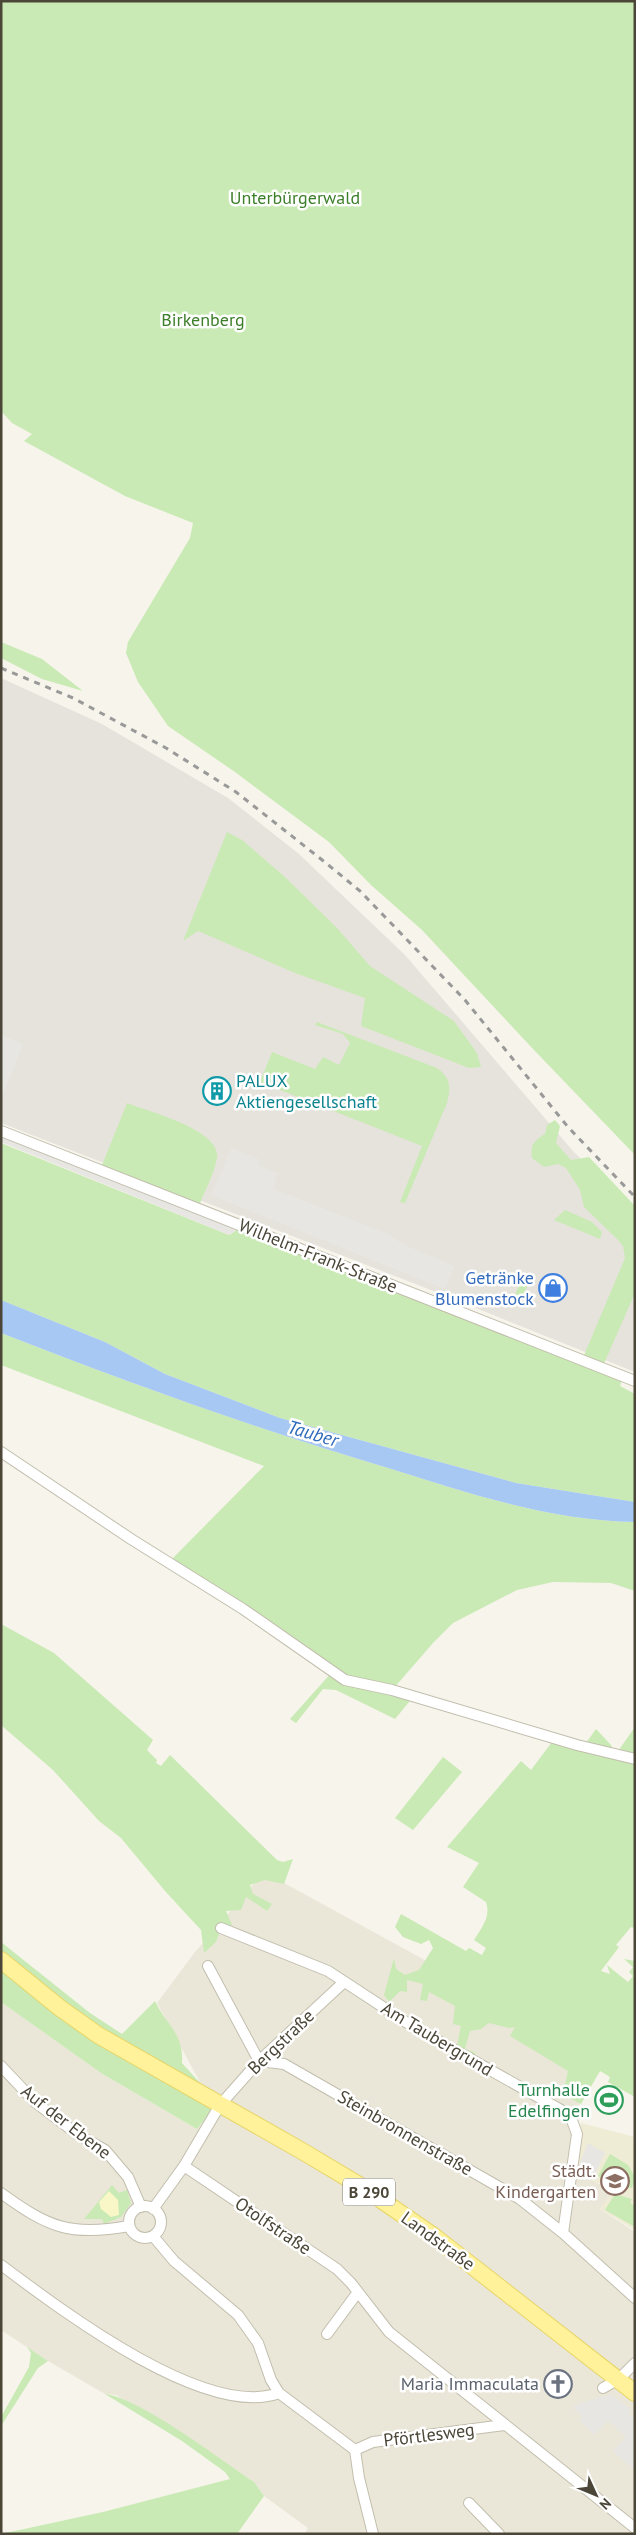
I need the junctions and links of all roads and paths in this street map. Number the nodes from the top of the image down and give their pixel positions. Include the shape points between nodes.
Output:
1 (1, 1131) edge
2 (635, 1381) edge
3 (1, 1452) edge
4 (635, 1759) edge
5 (221, 1928) dead end
6 (1, 1960) edge
7 (208, 1966) dead end
8 (344, 1982) junction
9 (260, 2060) junction
10 (1, 2066) edge
11 (220, 2105) junction
12 (184, 2166) junction
13 (1, 2193) edge
14 (141, 2207) junction
15 (153, 2208) junction
16 (129, 2226) junction
17 (564, 2233) junction
18 (153, 2236) junction
19 (1, 2265) edge
20 (358, 2292) junction
21 (635, 2298) edge
22 (327, 2334) dead end
23 (635, 2363) edge
24 (618, 2379) junction
25 (603, 2388) dead end
26 (279, 2393) junction
27 (635, 2393) edge
28 (504, 2425) junction
29 (355, 2450) junction
30 (469, 2503) dead end
31 (635, 2528) edge
32 (373, 2534) edge
33 (500, 2534) edge

1 - 2 street, Wilhelm-Frank-Straße
3 - 4 street via 236,1604 344,1680 392,1690
5 - 8 street, Am Taubergrund via 328,1971
6 - 11 main road, Landstraße / B 290 via 98,2035
7 - 9 street
8 - 9 street, Bergstraße
8 - 17 street, Am Taubergrund via 420,2030 570,2114 577,2134
9 - 11 street, Bergstraße
9 - 17 street, Steinbronnenstraße via 284,2064 520,2199
10 - 14 street, Auf der Ebene via 35,2102 77,2134 105,2150 128,2177
11 - 12 street, Bergstraße
11 - 24 main road, Landstraße / B 290 via 364,2188 435,2236
12 - 15 street, Bergstraße
12 - 20 street, Otolfstraße via 337,2269
13 - 16 street via 47,2223 74,2230
14 - 15 street
14 - 16 street via 131,2214
15 - 18 street via 160,2222
16 - 18 street via 139,2237
17 - 21 street, Steinbronnenstraße
18 - 26 street via 174,2262 230,2305 258,2343
19 - 26 street via 88,2326 170,2374 198,2386 240,2397 267,2398
20 - 22 street
20 - 28 street, Otolfstraße via 389,2332
23 - 24 street
24 - 25 street
24 - 27 main road, Landstraße / B 290
26 - 29 street
28 - 29 street, Pförtlesweg via 373,2442
28 - 31 street, Otolfstraße
29 - 32 street
30 - 33 street

